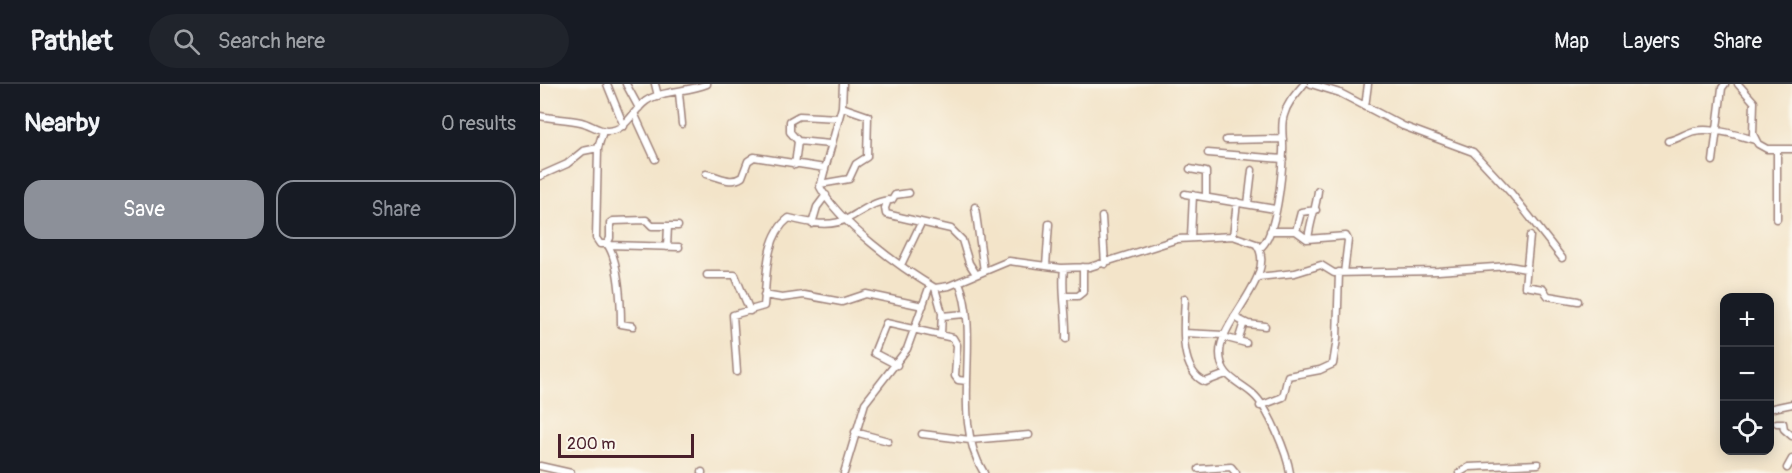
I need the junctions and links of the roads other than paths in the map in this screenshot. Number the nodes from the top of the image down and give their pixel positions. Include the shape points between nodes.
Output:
1 (607, 84) edge
2 (626, 84) edge
3 (655, 84) edge
4 (707, 84) edge
5 (843, 84) edge
6 (1311, 84) edge
7 (1368, 84) edge
8 (1725, 84) edge
9 (1738, 84) edge
10 (1302, 86) edge
11 (679, 93) junction
12 (658, 96) junction
13 (1365, 106) junction
14 (842, 107) junction
15 (637, 110) junction
16 (540, 117) edge
17 (839, 118) junction
18 (682, 124) dead end
19 (624, 126) junction
20 (603, 131) junction
21 (1716, 132) junction
22 (1283, 139) junction
23 (1226, 140) dead end
24 (1755, 140) junction
25 (798, 141) junction
26 (1668, 141) dead end
27 (831, 144) junction
28 (598, 148) junction
29 (1792, 149) edge
30 (1777, 150) junction
31 (1208, 153) dead end
32 (655, 159) dead end
33 (1282, 159) junction
34 (1713, 160) dead end
35 (795, 165) junction
36 (825, 168) junction
37 (1190, 169) dead end
38 (1252, 170) dead end
39 (706, 174) dead end
40 (540, 176) edge
41 (820, 184) junction
42 (1318, 191) dead end
43 (909, 194) dead end
44 (1185, 194) dead end
45 (826, 195) junction
46 (1193, 195) junction
47 (1206, 197) junction
48 (888, 200) junction
49 (1237, 202) junction
50 (1248, 204) junction
51 (975, 207) dead end
52 (1275, 209) junction
53 (1316, 210) junction
54 (1102, 217) dead end
55 (848, 219) junction
56 (1777, 219) dead end
57 (812, 224) junction
58 (921, 224) junction
59 (1049, 224) dead end
60 (668, 226) junction
61 (678, 226) dead end
62 (1270, 231) junction
63 (1296, 231) junction
64 (1233, 236) junction
65 (1530, 236) dead end
66 (1191, 237) junction
67 (1308, 239) junction
68 (607, 244) junction
69 (667, 247) junction
70 (679, 247) dead end
71 (1260, 248) junction
72 (1562, 258) dead end
73 (1105, 264) junction
74 (901, 265) junction
75 (1046, 266) junction
76 (1083, 267) junction
77 (1064, 268) junction
78 (1526, 269) junction
79 (984, 271) junction
80 (1341, 272) junction
81 (976, 274) junction
82 (707, 275) dead end
83 (1258, 277) junction
84 (959, 282) junction
85 (932, 286) junction
86 (764, 295) junction
87 (1064, 296) junction
88 (1185, 298) dead end
89 (1578, 301) dead end
90 (923, 306) junction
91 (750, 311) junction
92 (965, 314) junction
93 (942, 316) junction
94 (1234, 316) junction
95 (1244, 322) junction
96 (633, 326) dead end
97 (1264, 326) dead end
98 (915, 329) junction
99 (1184, 333) junction
100 (940, 334) junction
101 (1224, 336) junction
102 (1066, 339) dead end
103 (967, 340) junction
104 (955, 341) junction
105 (1238, 341) junction
106 (1246, 343) dead end
107 (897, 365) junction
108 (736, 372) dead end
109 (1226, 374) junction
110 (967, 381) junction
111 (1792, 404) edge
112 (1260, 406) junction
113 (1774, 408) edge
114 (1777, 423) dead end
115 (855, 432) junction
116 (922, 434) dead end
117 (1029, 435) dead end
118 (1792, 436) edge
119 (970, 440) junction
120 (888, 441) dead end
121 (1792, 459) edge
122 (1538, 464) dead end
123 (540, 466) edge
124 (1787, 468) dead end
125 (1199, 469) dead end
126 (571, 473) edge
127 (844, 473) edge
128 (984, 473) edge
129 (1236, 473) edge
130 (1290, 473) edge
131 (1459, 473) edge

1 - 19 street
2 - 15 street
3 - 12 street
4 - 11 street
5 - 14 street
6 - 13 street
7 - 13 street
8 - 21 street
9 - 24 street via 1754,102
10 - 22 street via 1284,112
11 - 12 street
11 - 18 street
12 - 15 street
13 - 72 street via 1402,126 1473,152
14 - 17 street
14 - 41 street via 868,116 867,157 856,164 849,179
15 - 19 street
15 - 32 street
16 - 20 street via 584,123
17 - 25 street via 795,116 789,127
17 - 27 street
19 - 20 street
20 - 28 street
21 - 24 street
21 - 26 street via 1691,132 1684,138
21 - 34 street
22 - 23 street
22 - 33 street
24 - 30 street via 1763,147
25 - 27 street
25 - 35 street
27 - 36 street
28 - 40 street
28 - 68 street via 596,238 600,244
29 - 30 street
30 - 56 street
31 - 33 street
33 - 52 street
35 - 36 street
35 - 39 street via 752,157 740,179 729,181
36 - 41 street
37 - 47 street via 1206,172
38 - 50 street
41 - 45 street
42 - 53 street
43 - 48 street via 898,194
44 - 46 street
45 - 55 street
45 - 57 street
46 - 47 street
46 - 66 street
47 - 49 street
48 - 55 street via 866,207
48 - 58 street via 886,214
49 - 50 street
49 - 64 street
50 - 52 street
51 - 79 street
52 - 62 street
53 - 63 street via 1301,212
53 - 67 street
54 - 73 street
55 - 57 street
55 - 74 street
57 - 86 street via 786,221 773,243
58 - 74 street
58 - 81 street via 948,228 958,234
59 - 75 street
60 - 61 street
60 - 68 street via 652,226 646,220 613,221
60 - 69 street
62 - 63 street
62 - 71 street
63 - 67 street
64 - 66 street
64 - 71 street via 1254,242
65 - 78 street
66 - 73 street via 1157,244
67 - 80 street via 1347,237
68 - 69 street
68 - 96 street via 617,276 621,324
69 - 70 street
71 - 83 street
73 - 76 street
74 - 85 street
75 - 77 street
75 - 79 street via 1015,260
76 - 77 street
76 - 87 street via 1083,292
77 - 87 street
78 - 80 street via 1514,266
78 - 89 street via 1526,287
79 - 81 street
80 - 83 street via 1329,272 1321,265
80 - 112 street via 1333,364 1288,376 1283,397
81 - 84 street
82 - 91 street via 734,273
83 - 94 street
84 - 85 street
84 - 92 street
85 - 90 street
85 - 93 street
86 - 90 street via 804,295 842,302 866,294
86 - 91 street via 764,306
87 - 102 street
88 - 99 street
90 - 98 street
91 - 108 street via 734,315
92 - 93 street
92 - 103 street
93 - 100 street
94 - 95 street
94 - 101 street
95 - 97 street
95 - 105 street
98 - 100 street
98 - 107 street
98 - 107 street via 890,322 884,326 874,353
99 - 101 street
99 - 109 street via 1186,354 1200,379 1209,381
100 - 104 street
101 - 105 street
101 - 109 street via 1220,359
103 - 104 street
103 - 110 street
104 - 110 street via 955,376
105 - 106 street
107 - 115 street via 870,393
109 - 112 street via 1253,394
110 - 119 street
111 - 113 street
112 - 130 street via 1279,437
114 - 118 street via 1783,423
115 - 120 street
115 - 127 street
116 - 119 street
117 - 119 street
119 - 128 street
121 - 124 street
122 - 131 street via 1469,467
123 - 126 street
125 - 129 street via 1231,467

